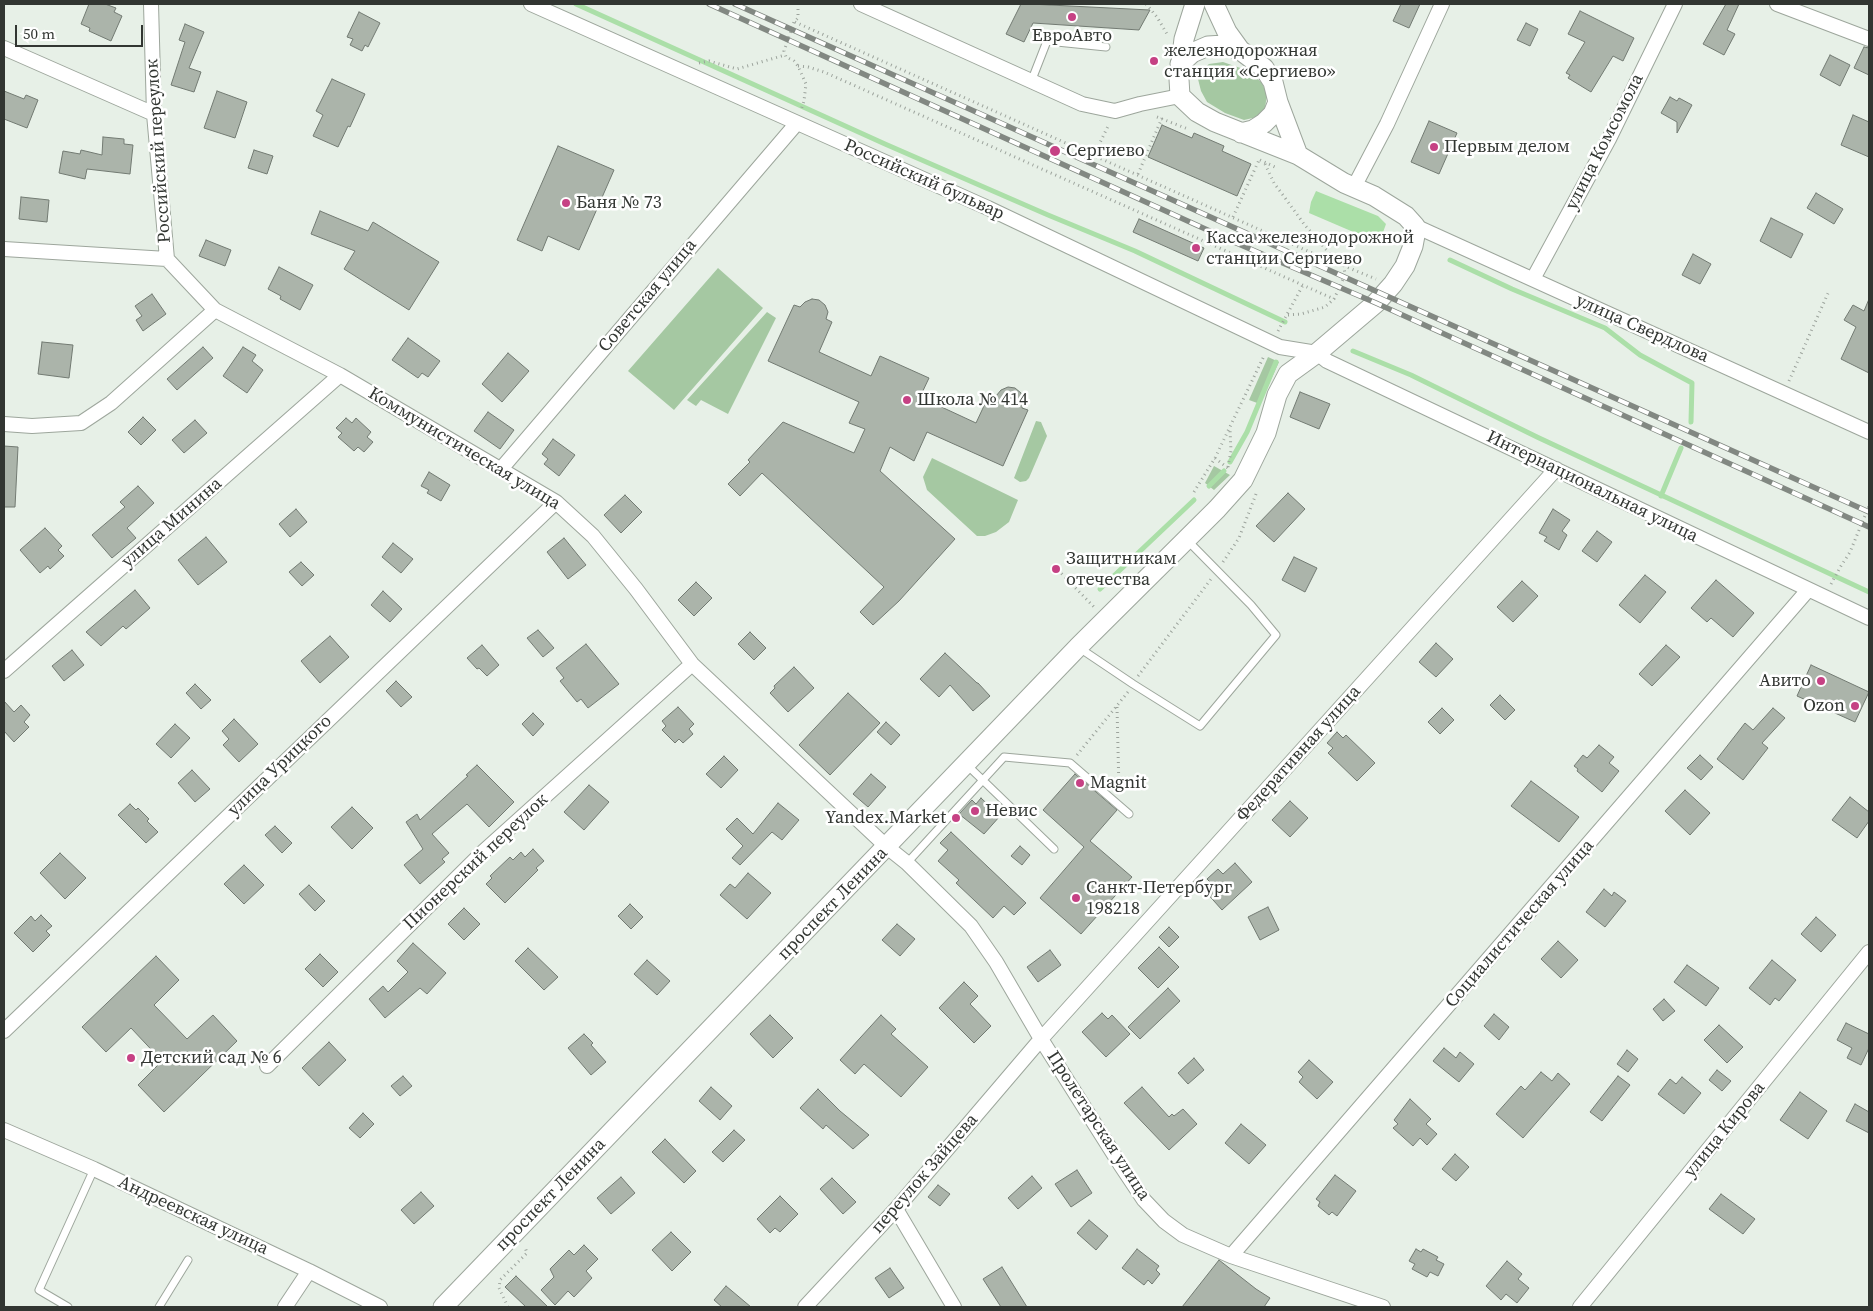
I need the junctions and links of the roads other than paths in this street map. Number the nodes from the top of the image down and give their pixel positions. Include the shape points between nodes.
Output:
1 (151, 4) edge
2 (531, 4) edge
3 (861, 4) edge
4 (1195, 4) edge
5 (1214, 4) edge
6 (1442, 4) edge
7 (1675, 4) edge
8 (1777, 4) edge
9 (1867, 33) edge
10 (1106, 47) dead end
11 (4, 48) edge
12 (1240, 50) junction
13 (1180, 64) junction
14 (1031, 82) junction
15 (1180, 96) junction
16 (1278, 102) junction
17 (154, 114) junction
18 (799, 117) junction
19 (1241, 133) junction
20 (1298, 155) junction
21 (1354, 187) junction
22 (1411, 221) junction
23 (4, 249) edge
24 (167, 259) junction
25 (1532, 279) junction
26 (215, 310) junction
27 (1317, 353) junction
28 (340, 375) junction
29 (4, 424) edge
30 (1869, 432) edge
31 (501, 469) junction
32 (1556, 469) junction
33 (556, 502) junction
34 (1186, 540) junction
35 (1808, 590) junction
36 (1869, 618) edge
37 (1078, 647) junction
38 (692, 664) junction
39 (4, 671) edge
40 (966, 764) junction
41 (983, 780) junction
42 (1129, 814) dead end
43 (887, 848) junction
44 (1054, 849) dead end
45 (907, 862) junction
46 (1869, 952) edge
47 (4, 1030) edge
48 (1041, 1039) junction
49 (266, 1066) dead end
50 (4, 1130) edge
51 (94, 1169) junction
52 (896, 1209) junction
53 (1231, 1256) junction
54 (188, 1260) dead end
55 (309, 1271) junction
56 (68, 1307) edge
57 (159, 1307) edge
58 (285, 1307) edge
59 (380, 1307) edge
60 (443, 1307) edge
61 (805, 1307) edge
62 (954, 1307) edge
63 (1383, 1307) edge
64 (1580, 1307) edge

1 - 17 street, Российский переулок
2 - 18 street, Российский бульвар via 688,73
3 - 14 street
4 - 13 street
5 - 12 street
6 - 21 street
7 - 25 street, улица Комсомола via 1609,139
8 - 9 street
10 - 14 lane via 1047,41
11 - 17 street
12 - 13 street via 1224,45 1208,46 1192,52
12 - 16 street via 1264,68 1273,82
13 - 15 street
14 - 15 street via 1082,104 1115,112
15 - 19 street, улица Свердлова via 1197,112
16 - 19 street via 1264,123
16 - 20 street
17 - 24 street, Российский переулок
18 - 27 street, Российский бульвар via 988,208 1276,337 1280,347
18 - 31 street, Советская улица
19 - 20 street, улица Свердлова
20 - 21 street, улица Свердлова
21 - 22 street, улица Свердлова via 1389,204
22 - 25 street, улица Свердлова
22 - 27 street, проспект Ленина via 1416,230 1413,246 1393,284
23 - 24 street
24 - 26 street, Российский переулок
25 - 30 street, улица Свердлова
26 - 28 street, Коммунистическая улица
26 - 29 street via 111,403 81,423
27 - 32 street, Интернациональная улица via 1327,361
27 - 34 street, проспект Ленина via 1288,374 1277,395 1266,433 1243,480
28 - 31 street, Коммунистическая улица
28 - 39 street, улица Минина
31 - 33 street, Коммунистическая улица
32 - 35 street, Интернациональная улица
32 - 48 street, Федеративная улица
33 - 38 street, Коммунистическая улица via 593,536
33 - 47 street, улица Урицкого
34 - 37 street, проспект Ленина
34 - 37 lane via 1252,605 1276,635 1200,726
35 - 36 street, Интернациональная улица
35 - 53 street, Социалистическая улица
37 - 40 street, проспект Ленина
38 - 43 street, Коммунистическая улица
38 - 49 street, Пионерский переулок via 483,852
40 - 41 lane
40 - 43 street, проспект Ленина
41 - 42 lane via 1004,757 1070,763
41 - 44 lane
41 - 45 lane
43 - 45 street, Пролетарская улица
43 - 60 street, проспект Ленина
45 - 48 street, Пролетарская улица via 971,926
46 - 64 street, улица Кирова
48 - 52 street, переулок Зайцева
48 - 53 street, Пролетарская улица via 1144,1200 1183,1235
50 - 51 street, Андреевская улица
51 - 55 street, Андреевская улица
51 - 56 lane via 39,1290
52 - 61 street, переулок Зайцева
52 - 62 street
53 - 63 street, Пролетарская улица
54 - 57 lane
55 - 58 street
55 - 59 street, Андреевская улица

